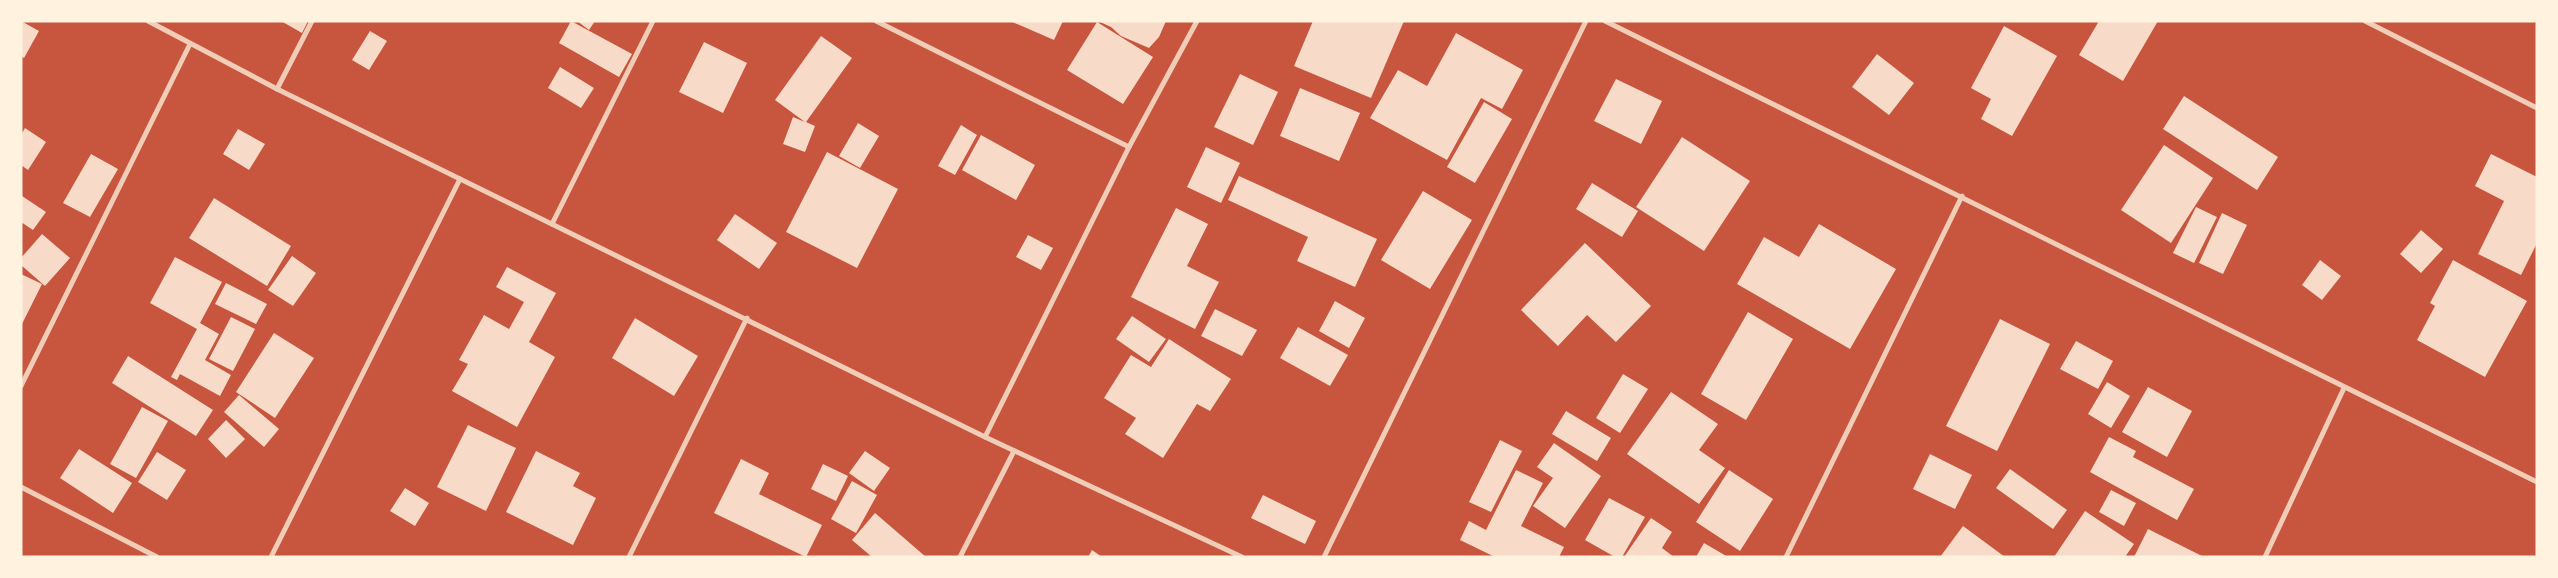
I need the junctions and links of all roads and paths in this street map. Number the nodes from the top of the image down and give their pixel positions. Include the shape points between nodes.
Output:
1 (148, 21) edge
2 (312, 21) edge
3 (653, 21) edge
4 (876, 21) edge
5 (1197, 21) edge
6 (1586, 21) edge
7 (1605, 21) edge
8 (2365, 21) edge
9 (190, 44) junction
10 (278, 89) junction
11 (2537, 108) edge
12 (1129, 147) junction
13 (460, 179) junction
14 (1962, 196) junction
15 (552, 224) junction
16 (747, 318) junction
17 (21, 386) edge
18 (2344, 388) junction
19 (986, 438) junction
20 (1014, 451) junction
21 (2537, 482) edge
22 (21, 487) edge
23 (157, 557) edge
24 (271, 557) edge
25 (629, 557) edge
26 (960, 557) edge
27 (1242, 557) edge
28 (1324, 557) edge
29 (1786, 557) edge
30 (2265, 557) edge

1 - 9 street
2 - 10 street
3 - 15 street
4 - 12 street
5 - 12 street
6 - 28 street
7 - 14 street
8 - 11 street
9 - 10 street
9 - 17 street
10 - 13 street
12 - 19 street
13 - 15 street
13 - 24 street
14 - 18 street
14 - 29 street
15 - 16 street
16 - 19 street
16 - 25 street
18 - 21 street
18 - 30 street
19 - 20 street
20 - 26 street
20 - 27 street
22 - 23 street

